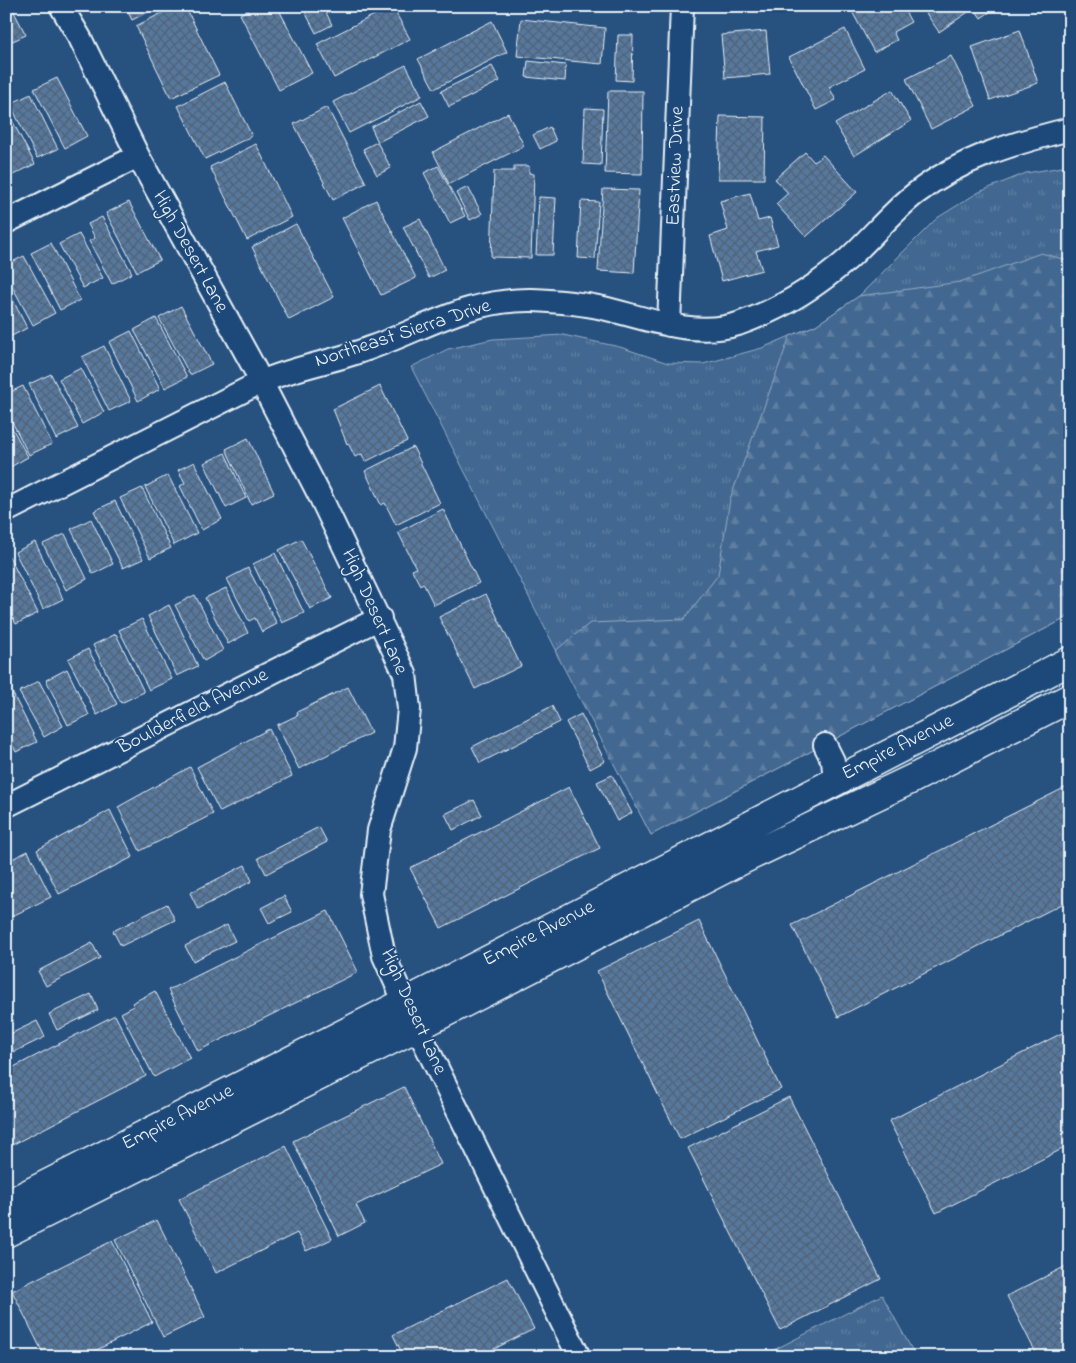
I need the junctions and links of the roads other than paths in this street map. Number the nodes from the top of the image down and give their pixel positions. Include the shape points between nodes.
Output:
1 (61, 6) edge
2 (682, 6) edge
3 (1070, 130) edge
4 (138, 156) junction
5 (6, 222) edge
6 (670, 325) junction
7 (261, 382) junction
8 (6, 512) edge
9 (380, 618) junction
10 (1070, 661) edge
11 (1070, 698) edge
12 (825, 745) dead end
13 (835, 780) junction
14 (6, 806) edge
15 (746, 858) junction
16 (405, 1003) junction
17 (417, 1027) junction
18 (6, 1205) edge
19 (6, 1233) edge
20 (578, 1357) edge

1 - 4 street, High Desert Lane
2 - 6 street, Eastview Drive
3 - 6 street, Northeast Sierra Drive via 995,149 956,167 916,194 848,259 778,308 736,324 704,329
4 - 5 street
4 - 7 street, High Desert Lane
6 - 7 street, Northeast Sierra Drive via 601,308 559,302 500,302 473,306 366,350
7 - 8 street, Northeast Sierra Drive
7 - 9 street, High Desert Lane
9 - 14 street, Boulderfield Avenue
9 - 16 street, High Desert Lane via 405,674 409,709 405,748 380,830 371,894 384,956
10 - 13 highway, Empire Avenue
11 - 15 highway, Empire Avenue via 914,778
12 - 13 street via 833,762
13 - 15 highway via 821,807 772,830
13 - 16 highway, Empire Avenue
15 - 17 highway, Empire Avenue
16 - 17 street, High Desert Lane
16 - 18 highway, Empire Avenue
17 - 19 highway, Empire Avenue
17 - 20 street, High Desert Lane

